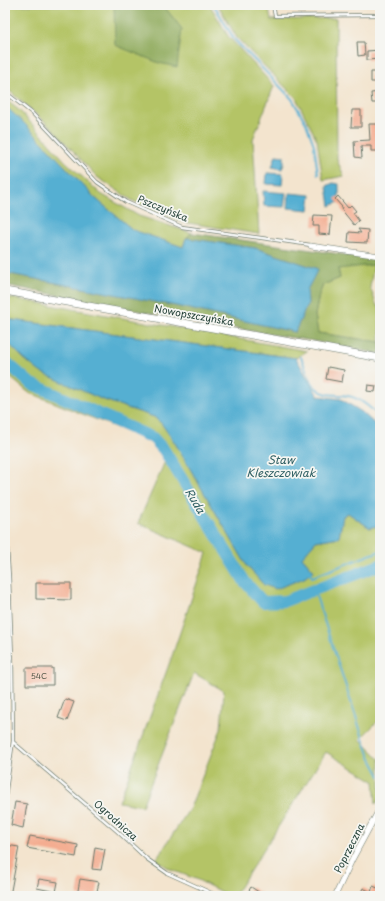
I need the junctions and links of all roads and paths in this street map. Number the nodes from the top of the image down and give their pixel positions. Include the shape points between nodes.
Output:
1 (273, 5) edge
2 (380, 15) edge
3 (5, 92) edge
4 (311, 246) joint
5 (380, 256) edge
6 (5, 291) edge
7 (380, 358) edge
8 (5, 517) edge
9 (13, 741) junction
10 (5, 797) edge
11 (380, 808) edge
12 (218, 896) edge
13 (335, 896) edge

1 - 2 lane via 275,16
3 - 4 lane, Pszczyńska via 32,113 97,182 126,202 182,227
4 - 5 street, Pszczyńska
6 - 7 main road, Nowopszczyńska
8 - 9 lane
9 - 10 lane
9 - 12 lane, Ogrodnicza via 147,859 167,873
11 - 13 street, Poprzeczna

